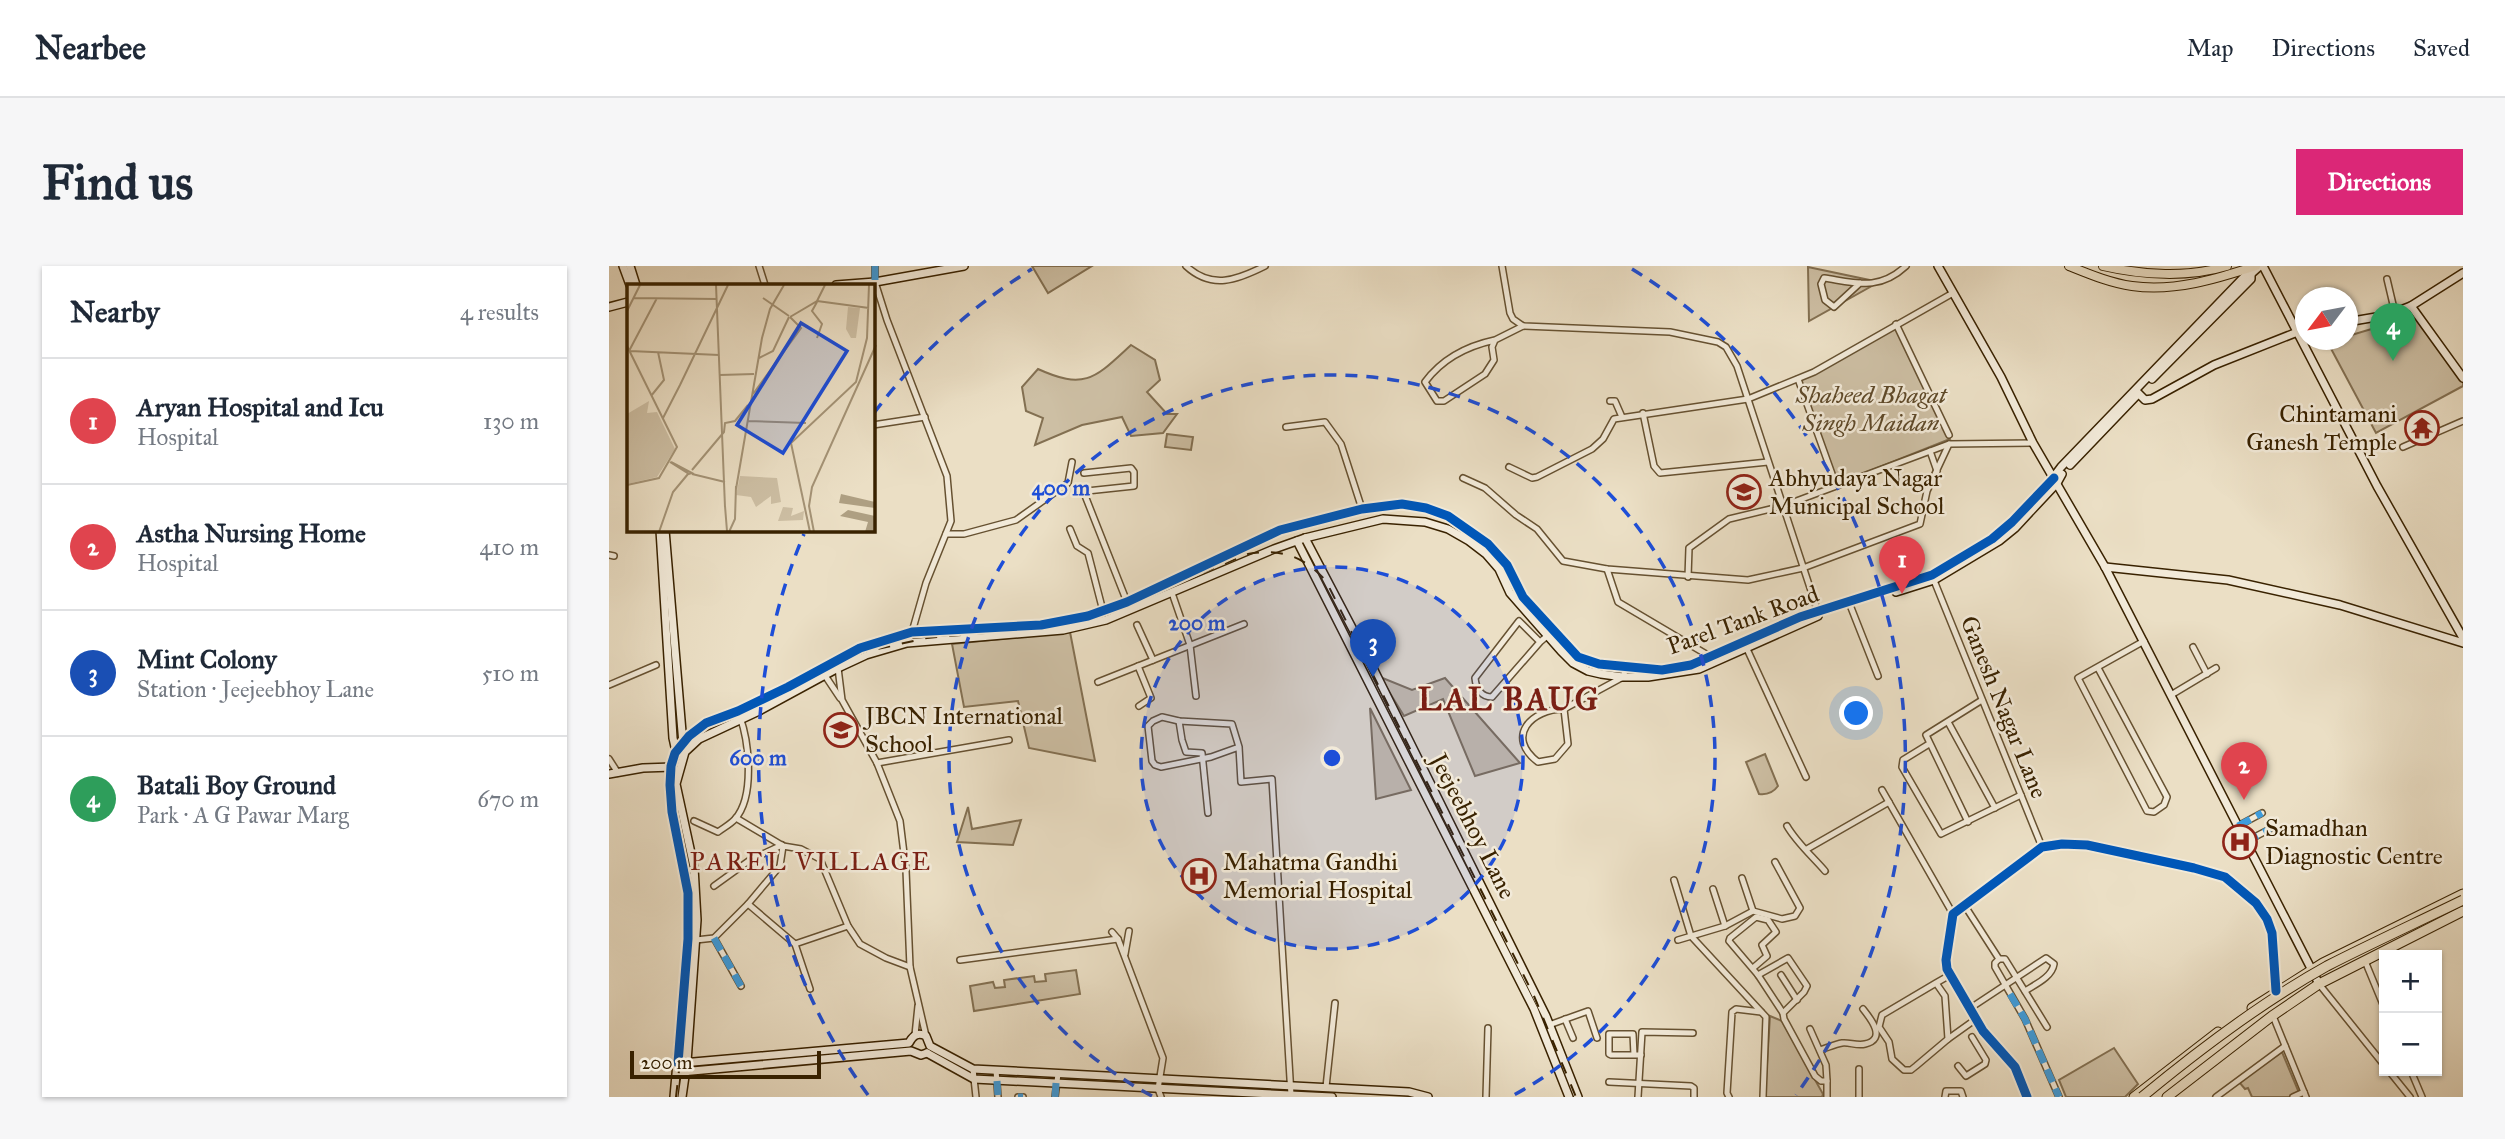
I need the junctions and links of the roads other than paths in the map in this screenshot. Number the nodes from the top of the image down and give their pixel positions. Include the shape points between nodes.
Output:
1 (623, 266) edge
2 (629, 266) edge
3 (758, 266) edge
4 (875, 266) edge
5 (964, 266) edge
6 (1186, 266) edge
7 (1265, 266) edge
8 (1502, 266) edge
9 (1906, 266) edge
10 (1938, 266) edge
11 (2069, 266) edge
12 (2103, 266) edge
13 (2227, 266) edge
14 (2258, 268) edge
15 (2463, 273) edge
16 (2387, 279) dead end
17 (875, 282) junction
18 (1860, 283) junction
19 (630, 284) edge
20 (636, 284) edge
21 (765, 284) edge
22 (849, 284) edge
23 (1953, 292) junction
24 (627, 302) edge
25 (2411, 306) junction
26 (609, 307) edge
27 (2395, 313) junction
28 (2358, 320) edge
29 (2295, 321) edge
30 (1896, 324) junction
31 (1523, 326) junction
32 (2295, 332) edge
33 (1495, 340) junction
34 (2311, 350) edge
35 (2463, 378) edge
36 (1798, 379) junction
37 (2136, 392) junction
38 (1748, 399) junction
39 (1610, 401) dead end
40 (1643, 413) junction
41 (925, 417) junction
42 (1622, 417) junction
43 (2463, 421) edge
44 (875, 425) edge
45 (1286, 427) dead end
46 (1949, 435) dead end
47 (2033, 443) junction
48 (1949, 444) junction
49 (2403, 447) dead end
50 (1930, 451) junction
51 (1072, 462) dead end
52 (1768, 462) junction
53 (1509, 467) dead end
54 (1937, 471) junction
55 (1084, 473) dead end
56 (1463, 478) dead end
57 (2055, 481) junction
58 (1836, 485) junction
59 (1783, 506) junction
60 (1362, 509) junction
61 (1070, 529) dead end
62 (660, 532) edge
63 (665, 532) edge
64 (946, 534) junction
65 (1301, 540) junction
66 (2105, 567) junction
67 (1803, 568) junction
68 (1607, 569) junction
69 (1688, 577) junction
70 (1933, 578) junction
71 (1172, 593) junction
72 (1520, 599) junction
73 (1127, 602) junction
74 (1850, 605) junction
75 (1103, 611) junction
76 (1818, 614) junction
77 (1347, 618) junction
78 (1338, 622) junction
79 (1244, 624) dead end
80 (1137, 625) dead end
81 (1056, 627) junction
82 (912, 632) junction
83 (1550, 634) junction
84 (2463, 640) edge
85 (2144, 641) junction
86 (1540, 642) junction
87 (907, 643) junction
88 (1190, 645) junction
89 (2193, 647) dead end
90 (1747, 649) junction
91 (1153, 660) junction
92 (1713, 660) junction
93 (656, 665) dead end
94 (1138, 666) junction
95 (838, 668) junction
96 (1626, 668) junction
97 (2098, 668) junction
98 (2216, 668) dead end
99 (822, 672) junction
100 (1648, 673) junction
101 (2207, 674) junction
102 (1623, 677) junction
103 (1878, 677) dead end
104 (1098, 681) dead end
105 (609, 685) edge
106 (2171, 695) junction
107 (1196, 696) dead end
108 (842, 700) junction
109 (1982, 700) junction
110 (1139, 706) dead end
111 (1564, 709) junction
112 (740, 715) junction
113 (1179, 721) junction
114 (1948, 722) junction
115 (1406, 736) junction
116 (1009, 740) dead end
117 (1397, 740) junction
118 (1929, 744) junction
119 (1239, 747) junction
120 (684, 748) junction
121 (675, 753) junction
122 (609, 759) edge
123 (1203, 759) junction
124 (877, 763) junction
125 (671, 766) junction
126 (680, 767) junction
127 (612, 774) edge
128 (1806, 777) dead end
129 (1882, 790) dead end
130 (2021, 795) junction
131 (1889, 802) junction
132 (1995, 808) junction
133 (1208, 813) dead end
134 (2262, 813) dead end
135 (736, 818) junction
136 (694, 821) dead end
137 (1968, 822) junction
138 (1787, 826) dead end
139 (2238, 826) junction
140 (2270, 828) dead end
141 (685, 830) junction
142 (676, 832) junction
143 (2245, 842) junction
144 (783, 846) junction
145 (2042, 847) junction
146 (1807, 849) junction
147 (1775, 862) dead end
148 (1825, 871) dead end
149 (1742, 878) dead end
150 (1674, 880) dead end
151 (1476, 885) junction
152 (714, 886) dead end
153 (1713, 889) dead end
154 (2463, 894) edge
155 (2463, 902) edge
156 (748, 904) junction
157 (1965, 906) junction
158 (1753, 911) junction
159 (2463, 911) edge
160 (1953, 914) junction
161 (848, 926) junction
162 (1725, 926) junction
163 (1129, 931) dead end
164 (1112, 932) dead end
165 (1691, 936) junction
166 (714, 938) junction
167 (1118, 939) junction
168 (696, 940) junction
169 (1678, 940) dead end
170 (796, 944) junction
171 (1125, 957) junction
172 (690, 959) junction
173 (1999, 959) junction
174 (960, 960) dead end
175 (2365, 960) junction
176 (910, 967) junction
177 (1753, 968) junction
178 (2310, 970) junction
179 (1949, 972) junction
180 (1758, 975) junction
181 (1781, 975) dead end
182 (2017, 978) junction
183 (1936, 984) junction
184 (2319, 984) junction
185 (2005, 985) junction
186 (741, 986) dead end
187 (810, 989) dead end
188 (2025, 991) junction
189 (2276, 991) junction
190 (2379, 994) edge
191 (1797, 1000) junction
192 (1335, 1003) dead end
193 (918, 1006) junction
194 (1863, 1009) dead end
195 (1969, 1009) junction
196 (1761, 1013) junction
197 (1783, 1013) junction
198 (2272, 1016) junction
199 (1565, 1019) junction
200 (1976, 1019) junction
201 (1549, 1025) junction
202 (2047, 1027) dead end
203 (1488, 1028) dead end
204 (1810, 1029) dead end
205 (1983, 1031) junction
206 (1693, 1033) dead end
207 (915, 1035) junction
208 (926, 1036) junction
209 (1551, 1038) junction
210 (1573, 1038) dead end
211 (1597, 1038) dead end
212 (1948, 1039) junction
213 (909, 1043) junction
214 (2285, 1046) junction
215 (929, 1049) junction
216 (1820, 1050) junction
217 (911, 1051) junction
218 (1637, 1055) junction
219 (2379, 1059) edge
220 (683, 1063) junction
221 (1958, 1066) dead end
222 (973, 1069) junction
223 (1859, 1069) dead end
224 (996, 1070) junction
225 (681, 1072) junction
226 (1058, 1073) junction
227 (2393, 1076) edge
228 (2413, 1076) edge
229 (1159, 1078) junction
230 (974, 1079) junction
231 (997, 1081) junction
232 (1827, 1081) junction
233 (1609, 1082) dead end
234 (1056, 1083) junction
235 (1639, 1083) junction
236 (1290, 1086) junction
237 (1326, 1087) junction
238 (1159, 1093) edge
239 (1199, 1093) edge
240 (1291, 1095) junction
241 (2305, 1095) edge
242 (674, 1097) edge
243 (682, 1097) edge
244 (976, 1097) edge
245 (998, 1097) edge
246 (1018, 1097) edge
247 (1023, 1097) edge
248 (1055, 1097) edge
249 (1332, 1097) edge
250 (1428, 1097) edge
251 (1486, 1097) edge
252 (1569, 1097) edge
253 (1578, 1097) edge
254 (1639, 1097) edge
255 (1694, 1097) edge
256 (1729, 1097) edge
257 (1763, 1097) edge
258 (1827, 1097) edge
259 (1859, 1097) edge
260 (1945, 1097) edge
261 (1963, 1097) edge
262 (2027, 1097) edge
263 (2059, 1097) edge
264 (2134, 1097) edge
265 (2142, 1097) edge
266 (2149, 1097) edge
267 (2167, 1097) edge
268 (2215, 1097) edge
269 (2293, 1097) edge
270 (2410, 1097) edge
271 (2422, 1097) edge

1 - 19 street
2 - 20 street
3 - 21 street
4 - 17 street
5 - 17 street
6 - 7 street via 1198,275 1231,281
8 - 31 street via 1510,313
9 - 18 street via 1889,280
10 - 23 street
11 - 14 main road via 2132,286 2207,282
12 - 13 main road via 2134,273 2211,271
14 - 29 street
14 - 37 street, Parel Tank Road
15 - 25 street
16 - 27 street
17 - 22 street
17 - 41 street
18 - 18 street via 1834,307 1825,299 1821,284 1824,278
23 - 30 street
23 - 47 street
24 - 26 street
25 - 27 street
25 - 35 street
27 - 28 street
30 - 36 street
30 - 46 street
31 - 33 street
31 - 38 street via 1671,332 1718,342 1732,355
32 - 37 street via 2214,365 2152,399 2145,400
33 - 33 street via 1494,360 1485,374 1437,401 1425,382 1431,373 1459,351
34 - 84 street via 2377,486
36 - 38 street
36 - 58 street
37 - 57 street, Parel Tank Road
38 - 40 street
38 - 52 street
39 - 42 street via 1618,404
40 - 42 street
40 - 52 street via 1654,466 1660,473
41 - 44 street
41 - 64 street via 947,476 951,521
42 - 53 street via 1614,419 1592,449 1537,477
43 - 49 street
45 - 60 street via 1325,422 1341,444
47 - 48 street
47 - 57 street
48 - 50 street
48 - 54 street
50 - 54 street
50 - 58 street
51 - 64 street via 1068,483 1016,520 964,534
52 - 59 street
54 - 67 street via 1920,524
55 - 73 street via 1131,468 1133,472 1134,486 1084,493
56 - 68 street via 1485,488 1537,529 1560,559
57 - 66 street
57 - 70 street, Parel Tank Road via 1992,539
58 - 59 street
59 - 67 street
59 - 69 street via 1729,519 1689,548
60 - 72 street, Parel Tank Road via 1402,504 1448,516 1499,554
60 - 73 street, Parel Tank Road via 1280,530
61 - 75 street via 1077,546 1088,553
62 - 121 street
63 - 120 street
64 - 82 street
65 - 71 street
65 - 72 street via 1383,519 1425,522 1448,529 1486,554 1510,593
65 - 77 street, Jeejeebhoy Lane
65 - 78 street
66 - 84 street via 2228,580
66 - 85 street
67 - 69 street via 1748,580
67 - 76 street
68 - 69 street
68 - 92 street via 1618,602
70 - 74 street
70 - 76 street, Parel Tank Road
70 - 109 street, Ganesh Nagar Lane
71 - 81 street via 1106,620
71 - 88 street
72 - 83 street, Parel Tank Road
73 - 75 street
74 - 76 street
74 - 103 street
75 - 81 street
76 - 90 street
76 - 92 street, Parel Tank Road via 1800,617
77 - 78 street
77 - 115 street, Jeejeebhoy Lane
78 - 117 street
79 - 88 street
80 - 91 street
81 - 82 street
81 - 87 street
82 - 87 street
82 - 99 street via 875,642
83 - 86 street
83 - 96 street, Parel Tank Road via 1577,657
83 - 102 street via 1573,663 1588,671
85 - 97 street
85 - 106 street
86 - 86 street via 1492,697 1479,692 1475,678 1519,621
87 - 95 street
88 - 91 street
88 - 107 street
89 - 101 street
90 - 92 street
90 - 128 street
91 - 94 street
92 - 100 street, Parel Tank Road
93 - 105 street
94 - 104 street
94 - 110 street via 1151,698
95 - 99 street
95 - 108 street
96 - 100 street, Parel Tank Road
96 - 102 street
97 - 97 street via 2078,678 2147,811 2154,812 2167,797
98 - 101 street
99 - 108 street
99 - 112 street
100 - 102 street
101 - 106 street
102 - 111 street
106 - 139 street
108 - 124 street
109 - 114 street
109 - 130 street, Ganesh Nagar Lane
111 - 111 street via 1568,744 1555,759 1538,762 1526,753 1523,731 1549,709
112 - 120 street
112 - 135 street via 748,743 749,778
113 - 119 street via 1232,724
113 - 123 street via 1186,752 1202,753
113 - 123 street via 1162,717 1149,726 1154,765
114 - 118 street via 1927,734
114 - 132 street
115 - 117 street
115 - 151 street, Jeejeebhoy Lane
116 - 124 street
117 - 151 street
118 - 137 street
118 - 137 street via 1903,760 1902,767 1941,834
119 - 123 street
119 - 236 street via 1241,782 1272,779
120 - 121 street
120 - 126 street
121 - 125 street
121 - 126 street
122 - 127 street
123 - 133 street
124 - 176 street via 900,821
125 - 126 street
125 - 127 street
125 - 142 street
126 - 141 street via 676,783
129 - 131 street
130 - 132 street
130 - 145 street, Ganesh Nagar Lane
131 - 146 street
131 - 160 street
132 - 137 street
134 - 139 street
135 - 136 street via 718,832
135 - 144 street
138 - 146 street
139 - 143 street
140 - 143 street
141 - 142 street
141 - 168 street via 694,867
142 - 172 street via 688,893
143 - 178 street
144 - 152 street via 750,860
144 - 156 street via 780,866
144 - 161 street via 820,859
145 - 157 street
145 - 189 street via 2087,845 2225,877 2256,903 2270,927
146 - 148 street
147 - 158 street via 1799,912 1782,919
149 - 158 street
150 - 165 street
151 - 201 street, Jeejeebhoy Lane
151 - 209 street
153 - 162 street
154 - 178 highway
155 - 265 highway, bridge via 2326,967 2200,1051
155 - 266 highway, bridge via 2329,969 2249,1021
156 - 166 street
156 - 170 street
157 - 160 street
157 - 173 street
158 - 162 street
159 - 175 highway
160 - 179 street via 1946,960
161 - 170 street
161 - 176 street via 860,944
162 - 165 street
163 - 171 street
164 - 167 street
165 - 169 street
165 - 196 street
166 - 168 street
166 - 186 street
167 - 171 street
167 - 174 street
168 - 172 street
170 - 187 street
171 - 229 street via 1163,1058
172 - 220 street
173 - 182 street via 2005,959
173 - 185 street via 1995,965
175 - 184 highway
175 - 190 street
176 - 193 street
177 - 177 street via 1729,939 1756,917 1768,920 1776,932 1762,945 1767,956
177 - 180 street
178 - 184 street
178 - 189 highway
179 - 183 street
179 - 195 street
180 - 191 street via 1790,959 1807,986
180 - 197 street
181 - 191 street
182 - 185 street
182 - 188 street
182 - 188 street via 2046,958 2054,964 2050,975
183 - 212 street via 1945,996
183 - 212 street via 1882,1015 1879,1027 1889,1042 1892,1059 1905,1070 1911,1070
184 - 198 highway
184 - 219 street
185 - 195 street
185 - 263 street via 2025,1018
188 - 202 street
189 - 264 highway
191 - 197 street
192 - 237 street
193 - 207 street
193 - 208 street
194 - 216 street via 1876,1027 1873,1040
195 - 200 street
196 - 256 street via 1732,1012
196 - 257 street via 1766,1017
197 - 232 street via 1815,1076
198 - 214 street
198 - 267 highway
199 - 201 street
199 - 210 street
199 - 211 street via 1588,1011
200 - 205 street
200 - 212 street
201 - 209 street, Jeejeebhoy Lane
203 - 251 street
204 - 216 street
205 - 221 street via 1971,1038 1985,1064 1966,1076
205 - 262 street via 2015,1067
206 - 218 street via 1644,1030
207 - 208 street
207 - 213 street
208 - 215 street
209 - 252 street
209 - 253 street, Jeejeebhoy Lane
213 - 217 street
213 - 220 street
214 - 241 street
214 - 268 street
215 - 217 street via 921,1055
215 - 222 street
215 - 230 street
216 - 232 street
217 - 225 street
218 - 218 street via 1609,1054 1609,1034 1633,1034
218 - 235 street
220 - 225 street
222 - 224 street
222 - 230 street
223 - 259 street
224 - 226 street
224 - 231 street
225 - 242 street
225 - 243 street
226 - 229 street
226 - 234 street
227 - 270 street
228 - 271 street
229 - 236 street
229 - 238 street
230 - 231 street
230 - 244 street
231 - 234 street
231 - 245 street
232 - 258 street
233 - 235 street
234 - 238 street
234 - 248 street
235 - 254 street
235 - 255 street via 1691,1086
236 - 237 street
236 - 240 street
237 - 250 street
238 - 239 street
239 - 240 street
240 - 249 street
241 - 269 street
246 - 247 street
260 - 261 street via 1946,1091 1961,1090

